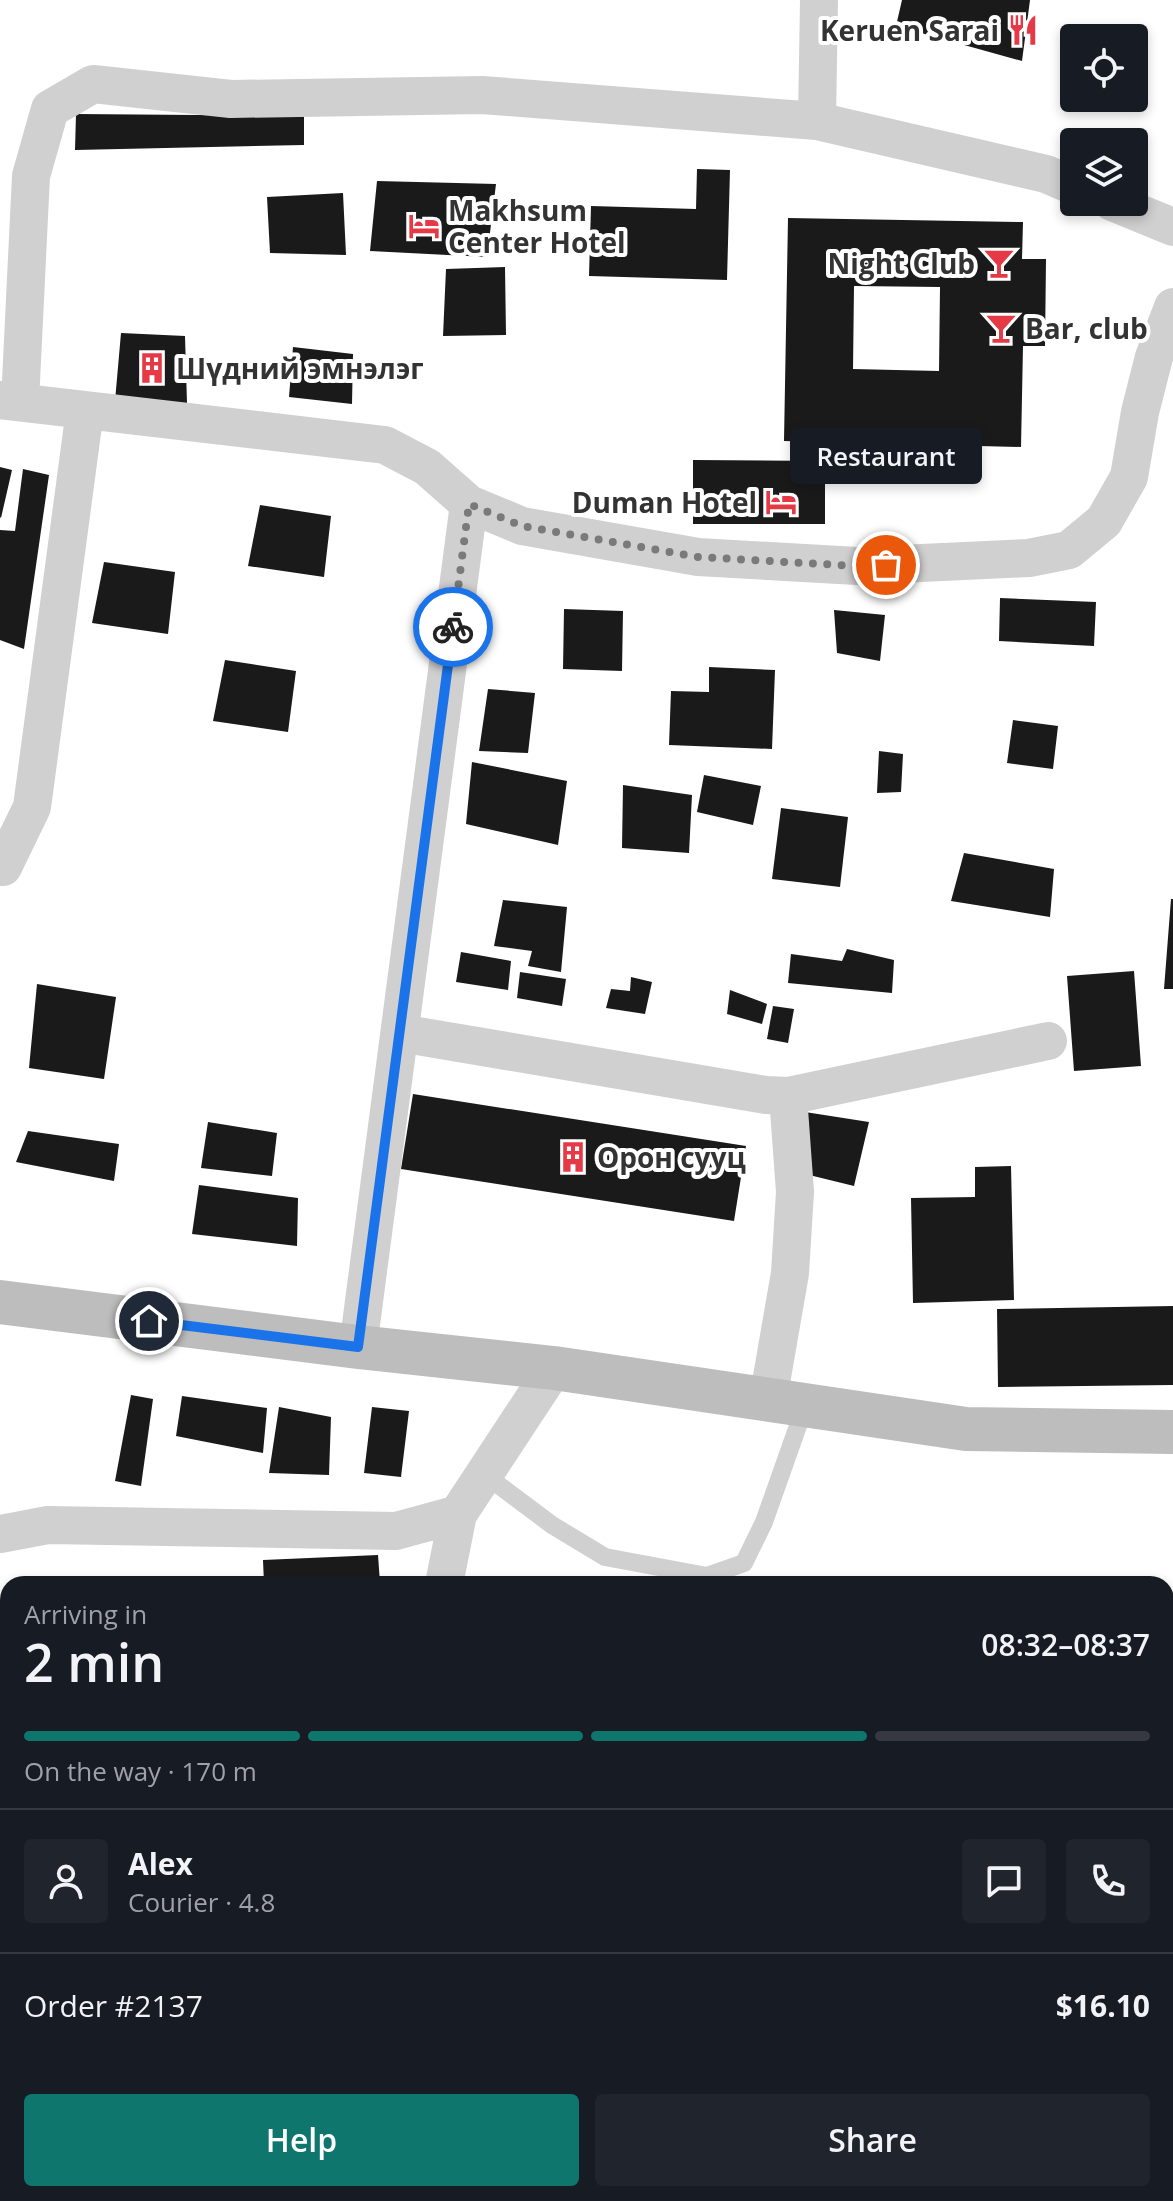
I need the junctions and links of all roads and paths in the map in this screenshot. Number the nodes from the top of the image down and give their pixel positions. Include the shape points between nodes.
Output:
1 (819, 0) edge
2 (817, 121) junction
3 (1060, 180) edge
4 (1146, 216) edge
5 (1173, 227) edge
6 (1173, 307) edge
7 (1164, 360) edge
8 (10, 401) edge
9 (85, 410) junction
10 (469, 504) junction
11 (1, 873) edge
12 (400, 1033) junction
13 (1048, 1041) dead end
14 (788, 1096) junction
15 (0, 1302) edge
16 (358, 1347) junction
17 (554, 1368) junction
18 (787, 1403) junction
19 (1173, 1432) edge
20 (484, 1474) junction
21 (458, 1514) junction
22 (0, 1534) edge
23 (446, 1576) edge

1 - 2 street
2 - 3 street
2 - 8 street via 482,95 231,99 93,84 50,109 31,176
4 - 5 street
6 - 7 street
7 - 10 street via 1140,412 1129,477 1104,521 1069,550 1029,558 857,566 698,557 522,526
8 - 9 street
9 - 10 street via 385,445 427,467
9 - 11 street via 32,807
10 - 12 street
12 - 14 street
12 - 16 street
13 - 14 street
14 - 18 street via 795,1192
15 - 16 main road
16 - 17 main road
17 - 18 main road
17 - 20 street
18 - 19 main road via 966,1429
18 - 20 lane via 764,1522 744,1563 707,1576 605,1557
20 - 21 street
21 - 22 street via 396,1531 48,1525
21 - 23 street

